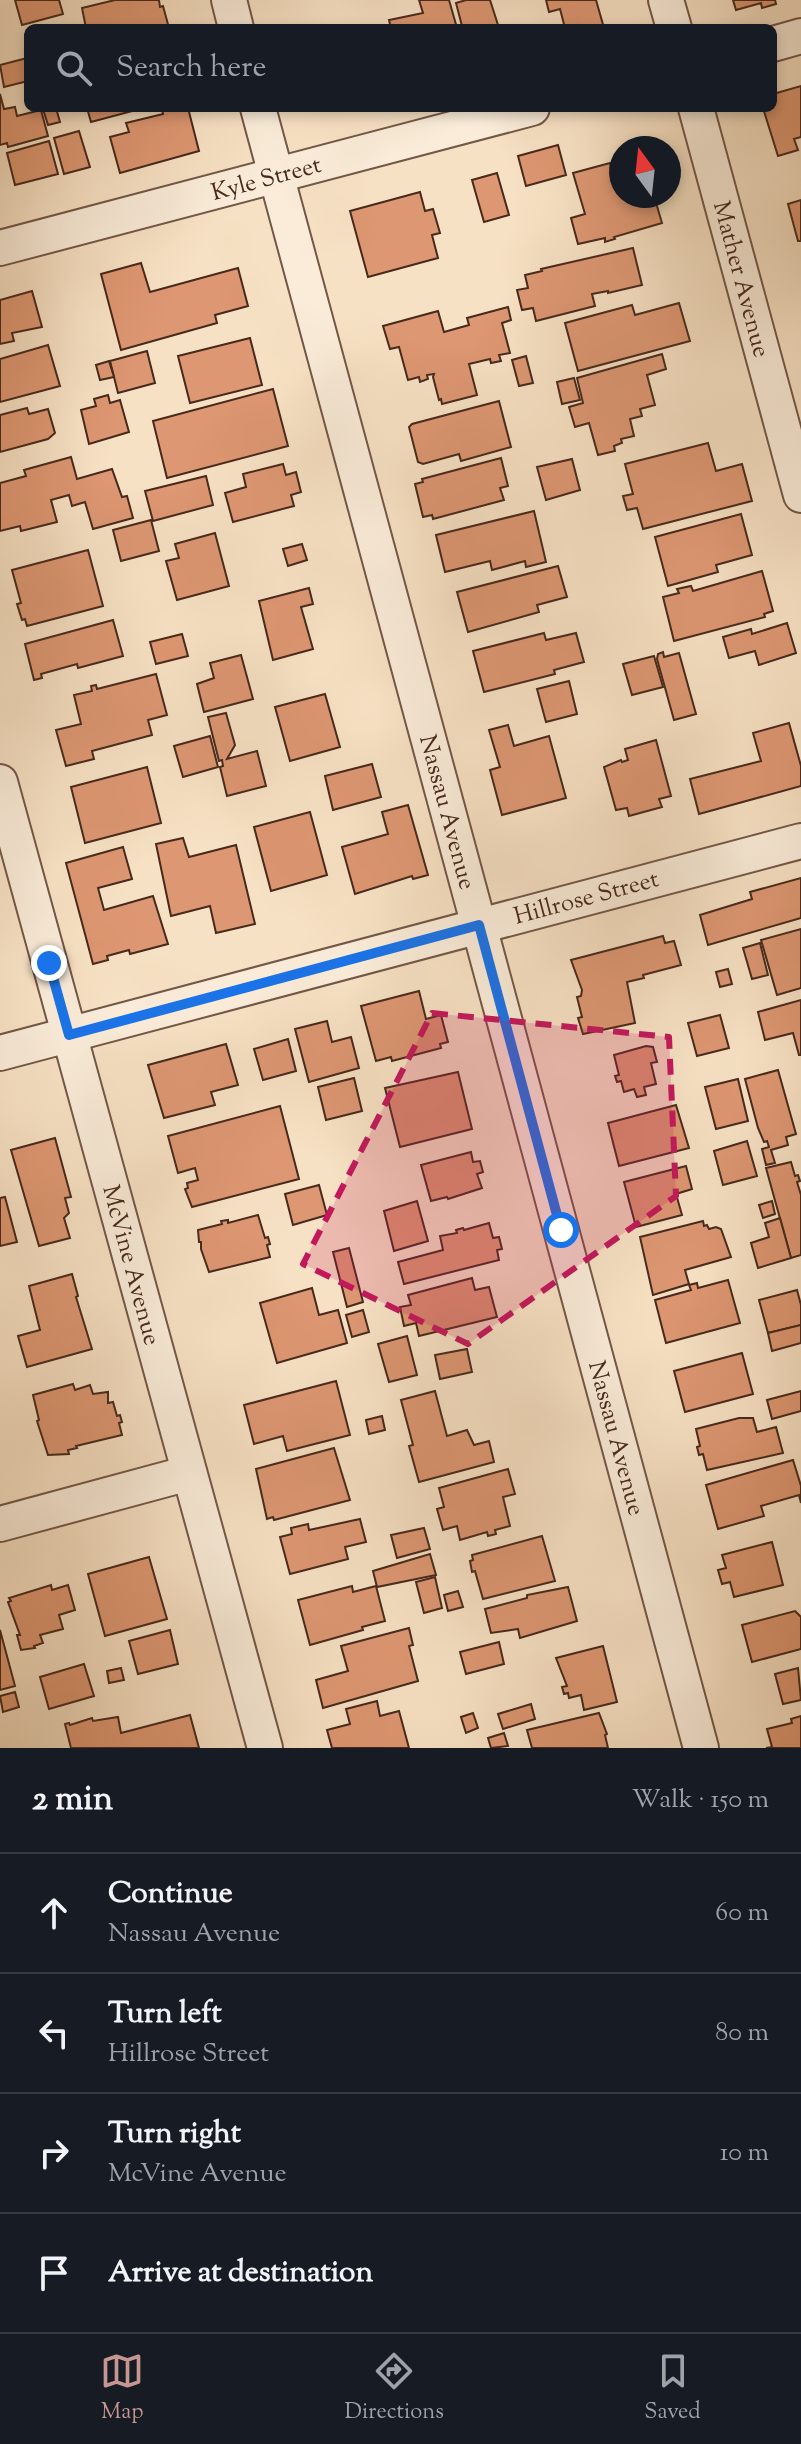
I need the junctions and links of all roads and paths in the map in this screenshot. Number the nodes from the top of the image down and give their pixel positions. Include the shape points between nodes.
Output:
1 (229, 0) edge
2 (666, 0) edge
3 (235, 24) edge
4 (673, 24) edge
5 (801, 36) edge
6 (777, 43) edge
7 (259, 112) edge
8 (517, 112) edge
9 (697, 112) edge
10 (276, 176) junction
11 (0, 248) edge
12 (801, 495) edge
13 (0, 782) edge
14 (801, 841) edge
15 (479, 925) junction
16 (69, 1035) junction
17 (0, 1053) edge
18 (189, 1473) junction
19 (0, 1524) edge
20 (265, 1748) edge
21 (701, 1748) edge

1 - 3 street
2 - 4 street
5 - 6 street
7 - 10 street, Nassau Avenue
8 - 10 street, Kyle Street
9 - 12 street, Mather Avenue
10 - 11 street, Kyle Street
10 - 15 street, Nassau Avenue
13 - 16 street, McVine Avenue
14 - 15 street, Hillrose Street
15 - 16 street, Hillrose Street
15 - 21 street, Nassau Avenue
16 - 17 street, Hillrose Street
16 - 18 street, McVine Avenue
18 - 19 street
18 - 20 street, McVine Avenue

